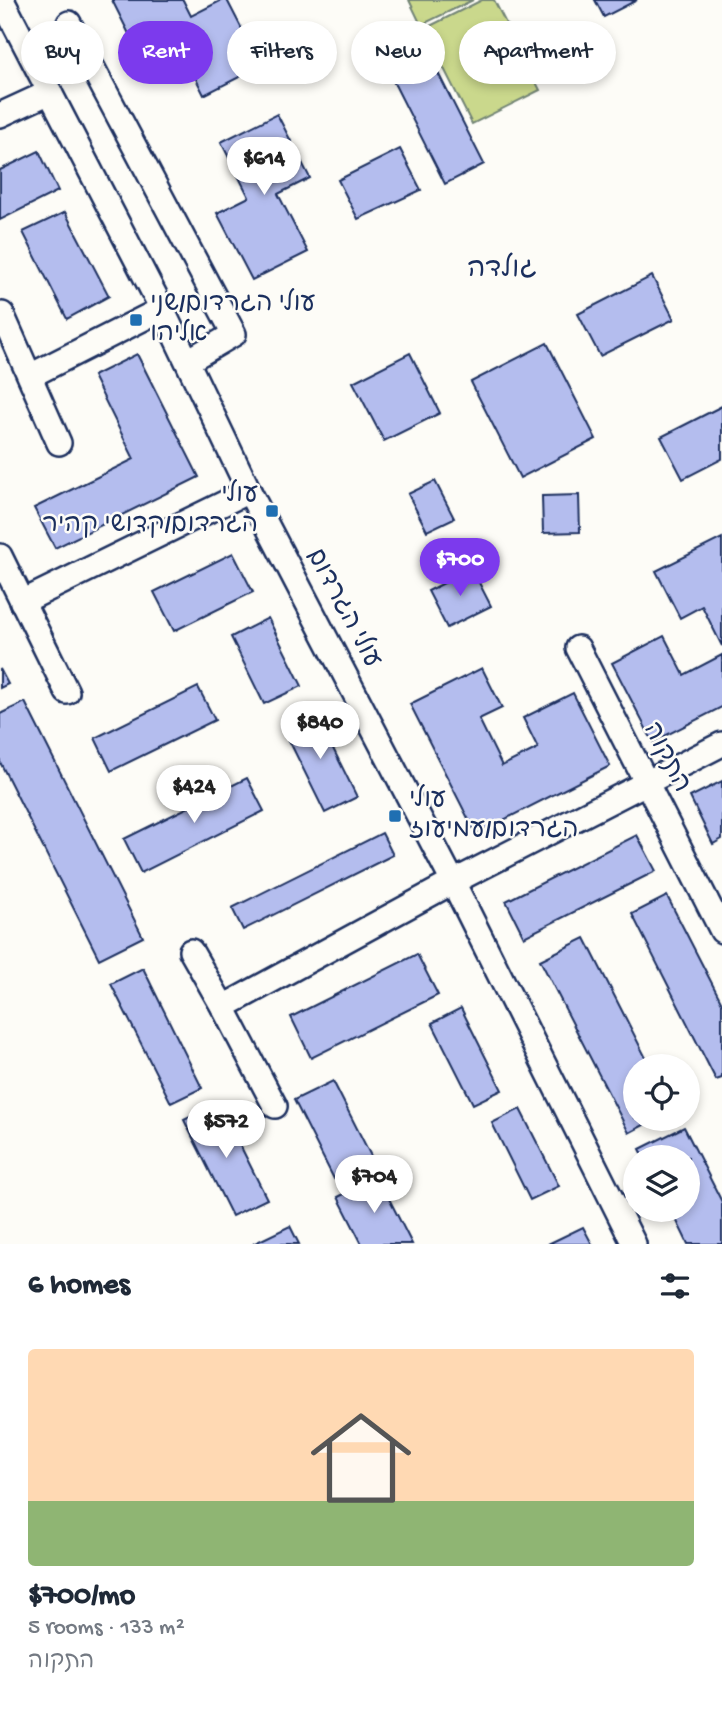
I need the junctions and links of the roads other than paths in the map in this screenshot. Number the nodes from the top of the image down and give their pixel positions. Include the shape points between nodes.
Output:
1 (2, 0) edge
2 (101, 84) edge
3 (50, 92) junction
4 (0, 115) edge
5 (162, 309) junction
6 (2, 314) dead end
7 (188, 361) junction
8 (30, 376) junction
9 (59, 443) dead end
10 (249, 491) junction
11 (0, 556) edge
12 (22, 602) junction
13 (578, 648) dead end
14 (67, 692) dead end
15 (722, 744) edge
16 (647, 783) junction
17 (453, 882) junction
18 (722, 930) edge
19 (191, 951) dead end
20 (223, 1007) junction
21 (275, 1105) dead end
22 (634, 1244) edge

1 - 3 street, עולי הגרדום
2 - 7 street via 234,334
3 - 4 street
3 - 5 street, עולי הגרדום
5 - 7 street, עולי הגרדום
5 - 8 street
6 - 8 street
7 - 10 street, עולי הגרדום
8 - 9 street
10 - 12 street
10 - 17 street, עולי הגרדום
11 - 12 street
12 - 14 street
13 - 16 street, התקוה
15 - 16 street
16 - 17 street
16 - 18 street, התקוה
17 - 20 street
17 - 22 street, עולי הגרדום
19 - 20 street
20 - 21 street

